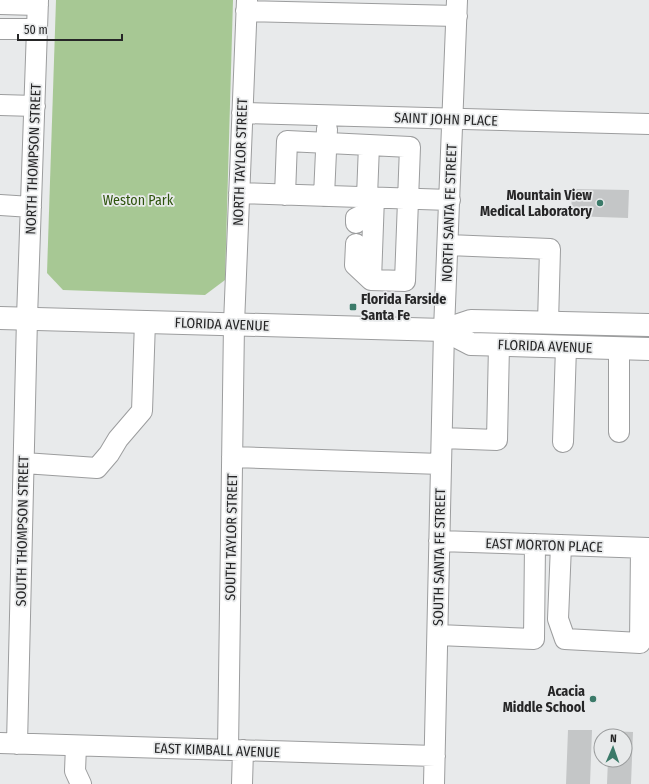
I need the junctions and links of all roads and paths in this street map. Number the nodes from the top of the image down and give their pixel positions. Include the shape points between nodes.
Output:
1 (38, 2) edge
2 (0, 4) edge
3 (246, 6) edge
4 (457, 8) edge
5 (0, 29) edge
6 (37, 29) junction
7 (0, 105) edge
8 (35, 106) junction
9 (242, 113) junction
10 (327, 116) junction
11 (453, 119) junction
12 (649, 124) edge
13 (327, 142) junction
14 (369, 145) junction
15 (239, 193) junction
16 (284, 195) junction
17 (324, 196) junction
18 (409, 198) junction
19 (450, 200) junction
20 (371, 201) junction
21 (0, 205) edge
22 (31, 207) junction
23 (356, 223) dead end
24 (356, 244) dead end
25 (448, 245) junction
26 (370, 280) junction
27 (0, 318) edge
28 (27, 318) junction
29 (145, 321) junction
30 (548, 323) junction
31 (234, 324) junction
32 (649, 325) edge
33 (444, 330) junction
34 (499, 345) junction
35 (566, 347) junction
36 (619, 348) junction
37 (649, 349) edge
38 (619, 432) dead end
39 (442, 438) junction
40 (563, 442) dead end
41 (232, 457) junction
42 (24, 463) junction
43 (441, 464) junction
44 (439, 542) junction
45 (535, 544) junction
46 (561, 545) junction
47 (645, 548) edge
48 (438, 635) junction
49 (8, 744) edge
50 (76, 746) junction
51 (236, 750) junction
52 (435, 756) junction
53 (81, 784) edge
54 (242, 784) edge
55 (434, 784) edge

1 - 2 street
1 - 6 street, NORTH THOMPSON STREET
3 - 4 street
3 - 9 street, NORTH TAYLOR STREET
4 - 11 street, NORTH SANTA FE STREET
5 - 6 street
6 - 8 street, NORTH THOMPSON STREET
7 - 8 street
8 - 22 street, NORTH THOMPSON STREET
9 - 10 street, SAINT JOHN PLACE
9 - 15 street, NORTH TAYLOR STREET
10 - 11 street, SAINT JOHN PLACE
10 - 13 street
11 - 12 street, SAINT JOHN PLACE
11 - 19 street, NORTH SANTA FE STREET
13 - 14 street
13 - 16 street via 287,141
13 - 17 street
14 - 18 street via 410,147
14 - 20 street
15 - 16 street
15 - 31 street, NORTH TAYLOR STREET
16 - 17 street
17 - 20 street
18 - 19 street
18 - 20 street
18 - 26 street via 405,281
19 - 25 street, NORTH SANTA FE STREET
20 - 23 street via 356,218
20 - 26 street
21 - 22 street
22 - 28 street, NORTH THOMPSON STREET
24 - 26 street via 356,265
25 - 30 street via 550,249
25 - 33 street, NORTH SANTA FE STREET
27 - 28 main road, FLORIDA AVENUE
28 - 29 main road, FLORIDA AVENUE
28 - 42 street, SOUTH THOMPSON STREET
29 - 31 main road, FLORIDA AVENUE
29 - 42 street via 142,411 109,454 97,468
30 - 32 main road, FLORIDA AVENUE
30 - 33 main road, FLORIDA AVENUE via 471,321
31 - 33 main road, FLORIDA AVENUE
31 - 41 street, SOUTH TAYLOR STREET
33 - 34 main road, FLORIDA AVENUE via 471,344
33 - 39 street, SOUTH SANTA FE STREET
34 - 35 main road, FLORIDA AVENUE
34 - 39 street via 497,440
35 - 36 main road, FLORIDA AVENUE
35 - 40 street
36 - 37 main road, FLORIDA AVENUE
36 - 38 street
39 - 43 street, SOUTH SANTA FE STREET
41 - 43 street
41 - 51 street, SOUTH TAYLOR STREET
42 - 49 street, SOUTH THOMPSON STREET
43 - 44 street, SOUTH SANTA FE STREET
44 - 45 street, EAST MORTON PLACE
44 - 48 street, SOUTH SANTA FE STREET
45 - 46 street, EAST MORTON PLACE
45 - 48 street via 534,639
46 - 47 street, EAST MORTON PLACE
46 - 47 street via 558,619 565,640 640,643
48 - 52 street, SOUTH SANTA FE STREET
49 - 50 street, EAST KIMBALL AVENUE
50 - 51 street, EAST KIMBALL AVENUE
50 - 53 street via 75,771
51 - 52 street, EAST KIMBALL AVENUE
51 - 54 street, SOUTH TAYLOR STREET
52 - 55 street, SOUTH SANTA FE STREET

